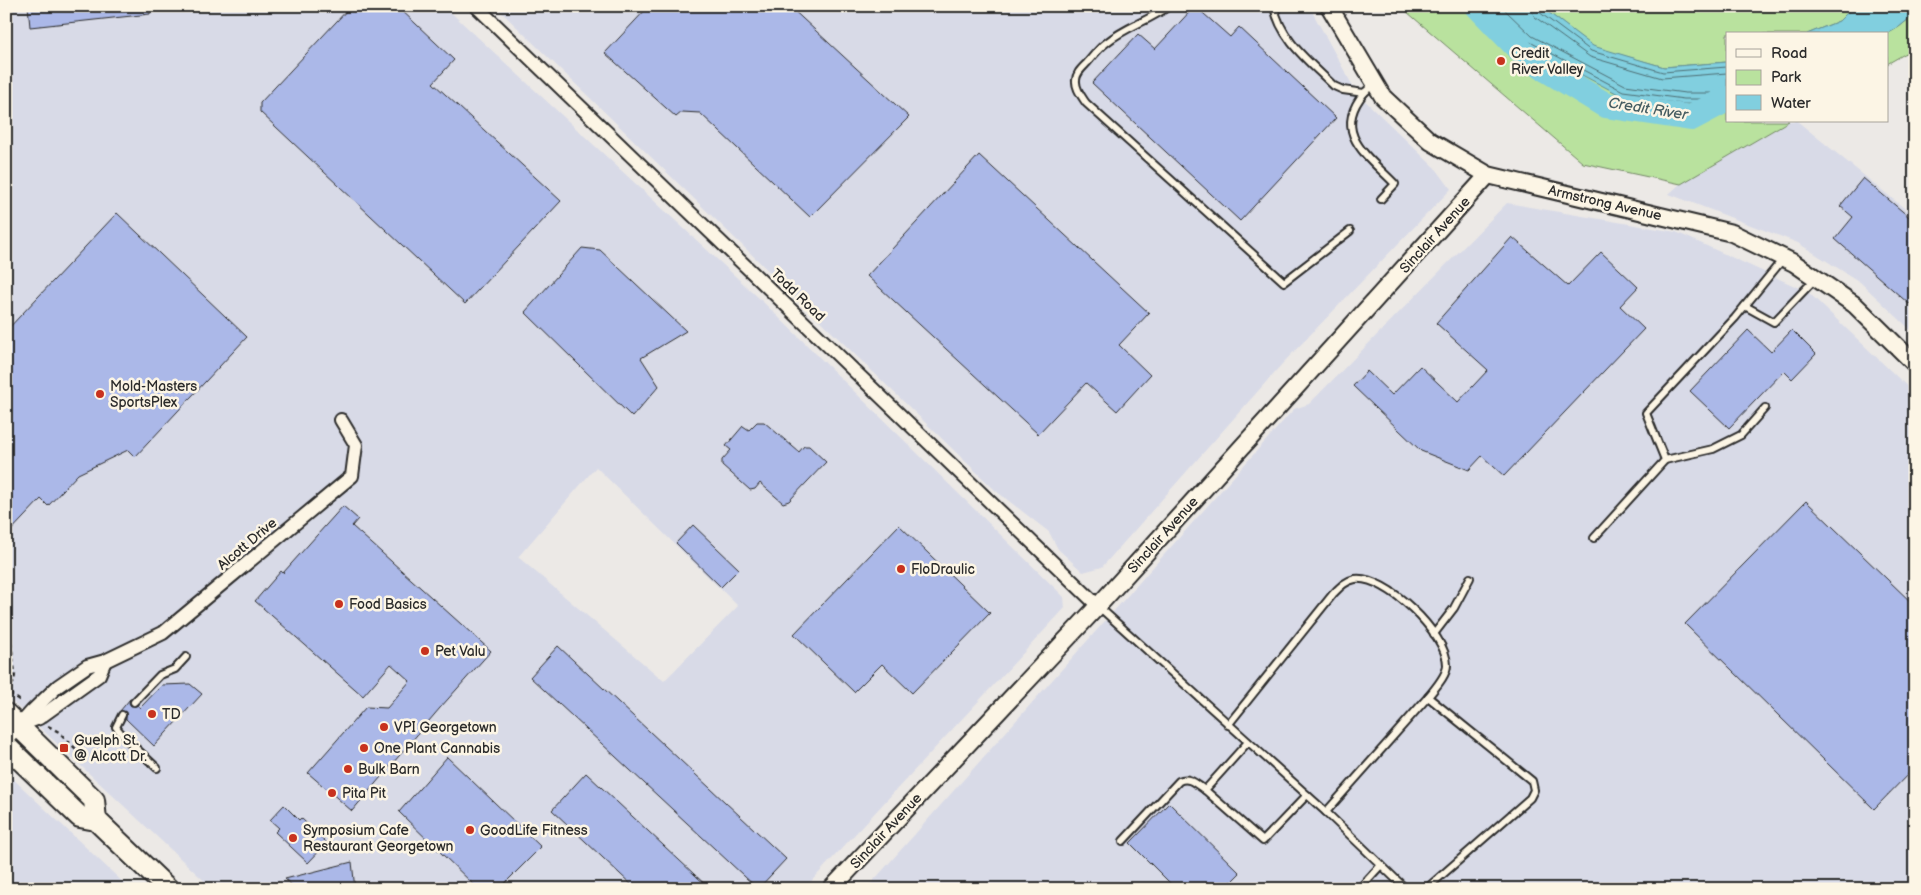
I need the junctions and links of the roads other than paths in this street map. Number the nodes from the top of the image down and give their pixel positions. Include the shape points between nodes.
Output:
1 (476, 6) edge
2 (1169, 6) edge
3 (1274, 6) edge
4 (1330, 6) edge
5 (1369, 88) junction
6 (1488, 175) junction
7 (1381, 199) dead end
8 (1350, 231) dead end
9 (1784, 258) junction
10 (1816, 278) junction
11 (1745, 306) junction
12 (1915, 364) edge
13 (1765, 408) dead end
14 (341, 420) dead end
15 (1665, 460) junction
16 (1594, 538) dead end
17 (1470, 578) dead end
18 (1098, 606) junction
19 (1434, 634) junction
20 (186, 658) dead end
21 (1428, 697) junction
22 (134, 702) dead end
23 (122, 715) dead end
24 (1228, 725) junction
25 (10, 726) edge
26 (1248, 742) junction
27 (6, 746) edge
28 (157, 768) dead end
29 (1205, 790) junction
30 (1306, 795) junction
31 (1326, 812) junction
32 (96, 820) junction
33 (1123, 840) dead end
34 (1381, 865) junction
35 (168, 889) edge
36 (831, 889) edge
37 (1359, 889) edge
38 (1406, 889) edge
39 (1426, 889) edge

1 - 18 street, Todd Road
2 - 8 lane via 1105,44 1085,64 1077,75 1076,83 1086,102 1284,282
3 - 5 lane via 1278,21 1291,43 1334,86 1343,90
4 - 5 street, Armstrong Avenue
5 - 6 street, Armstrong Avenue via 1430,141
5 - 7 lane via 1353,108 1351,129 1358,146 1395,184
6 - 9 street, Armstrong Avenue via 1732,233
6 - 18 street, Sinclair Avenue
9 - 10 street, Armstrong Avenue
9 - 11 lane
10 - 11 lane via 1774,322
10 - 12 street, Armstrong Avenue via 1855,305
11 - 15 lane via 1646,413
13 - 15 lane via 1741,435 1713,449
14 - 25 street, Alcott Drive via 356,445 352,476 163,633 105,661 87,666 58,686 36,714
15 - 16 lane
17 - 19 lane via 1454,608
18 - 24 lane
18 - 36 street, Sinclair Avenue
19 - 21 lane via 1445,652 1448,667
19 - 24 lane via 1417,611 1390,591 1369,581 1357,579 1346,582
20 - 22 lane via 174,669 160,675
21 - 31 lane
21 - 39 lane via 1532,781 1534,790 1530,798
23 - 28 lane via 116,727
24 - 26 lane
25 - 32 main road via 94,800
26 - 29 lane
26 - 30 lane
27 - 32 main road via 80,817
29 - 30 lane via 1263,841
29 - 33 lane via 1190,779 1179,781
30 - 31 lane
31 - 34 lane
32 - 35 main road
34 - 37 lane
34 - 38 lane

